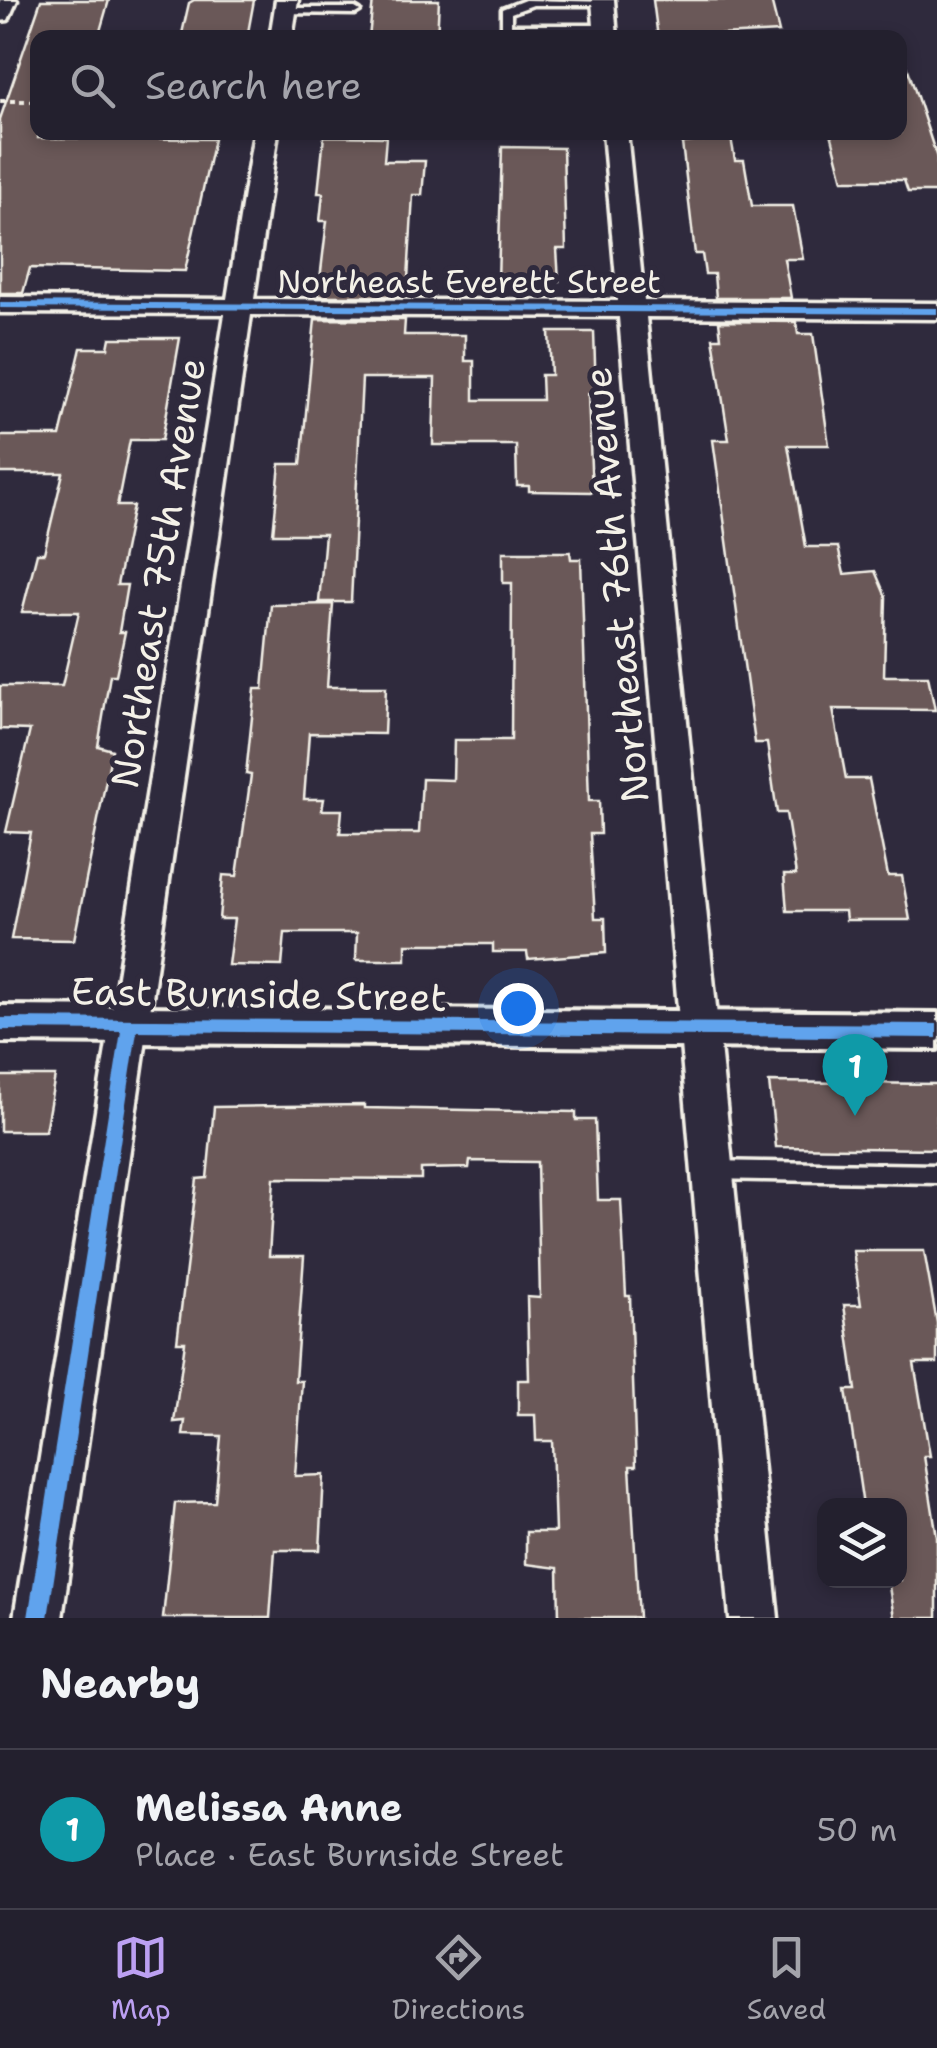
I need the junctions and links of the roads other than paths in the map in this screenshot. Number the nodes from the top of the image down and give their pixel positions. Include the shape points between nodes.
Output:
1 (6, 0) edge
2 (535, 1) edge
3 (603, 1) edge
4 (286, 5) edge
5 (355, 11) dead end
6 (0, 15) edge
7 (282, 30) edge
8 (546, 30) edge
9 (606, 30) edge
10 (265, 140) edge
11 (616, 140) edge
12 (0, 304) edge
13 (239, 306) junction
14 (632, 309) junction
15 (937, 311) edge
16 (0, 1024) edge
17 (130, 1025) junction
18 (697, 1030) junction
19 (937, 1032) edge
20 (711, 1170) junction
21 (937, 1174) edge
22 (38, 1618) edge
23 (754, 1618) edge

1 - 6 street
2 - 3 lane
2 - 8 lane via 506,11 506,28
3 - 9 street
4 - 5 lane
4 - 7 street
10 - 13 street, Northeast 75th Avenue
11 - 14 street, Northeast 76th Avenue
12 - 13 street, Northeast Everett Street
13 - 14 street, Northeast Everett Street
13 - 17 street, Northeast 75th Avenue
14 - 15 street, Northeast Everett Street
14 - 18 street, Northeast 76th Avenue
16 - 17 street, East Burnside Street
17 - 18 street, East Burnside Street
17 - 22 street, Northeast 75th Avenue
18 - 19 street, East Burnside Street
18 - 20 street, Northeast 76th Avenue
20 - 21 lane
20 - 23 street, Northeast 76th Avenue

